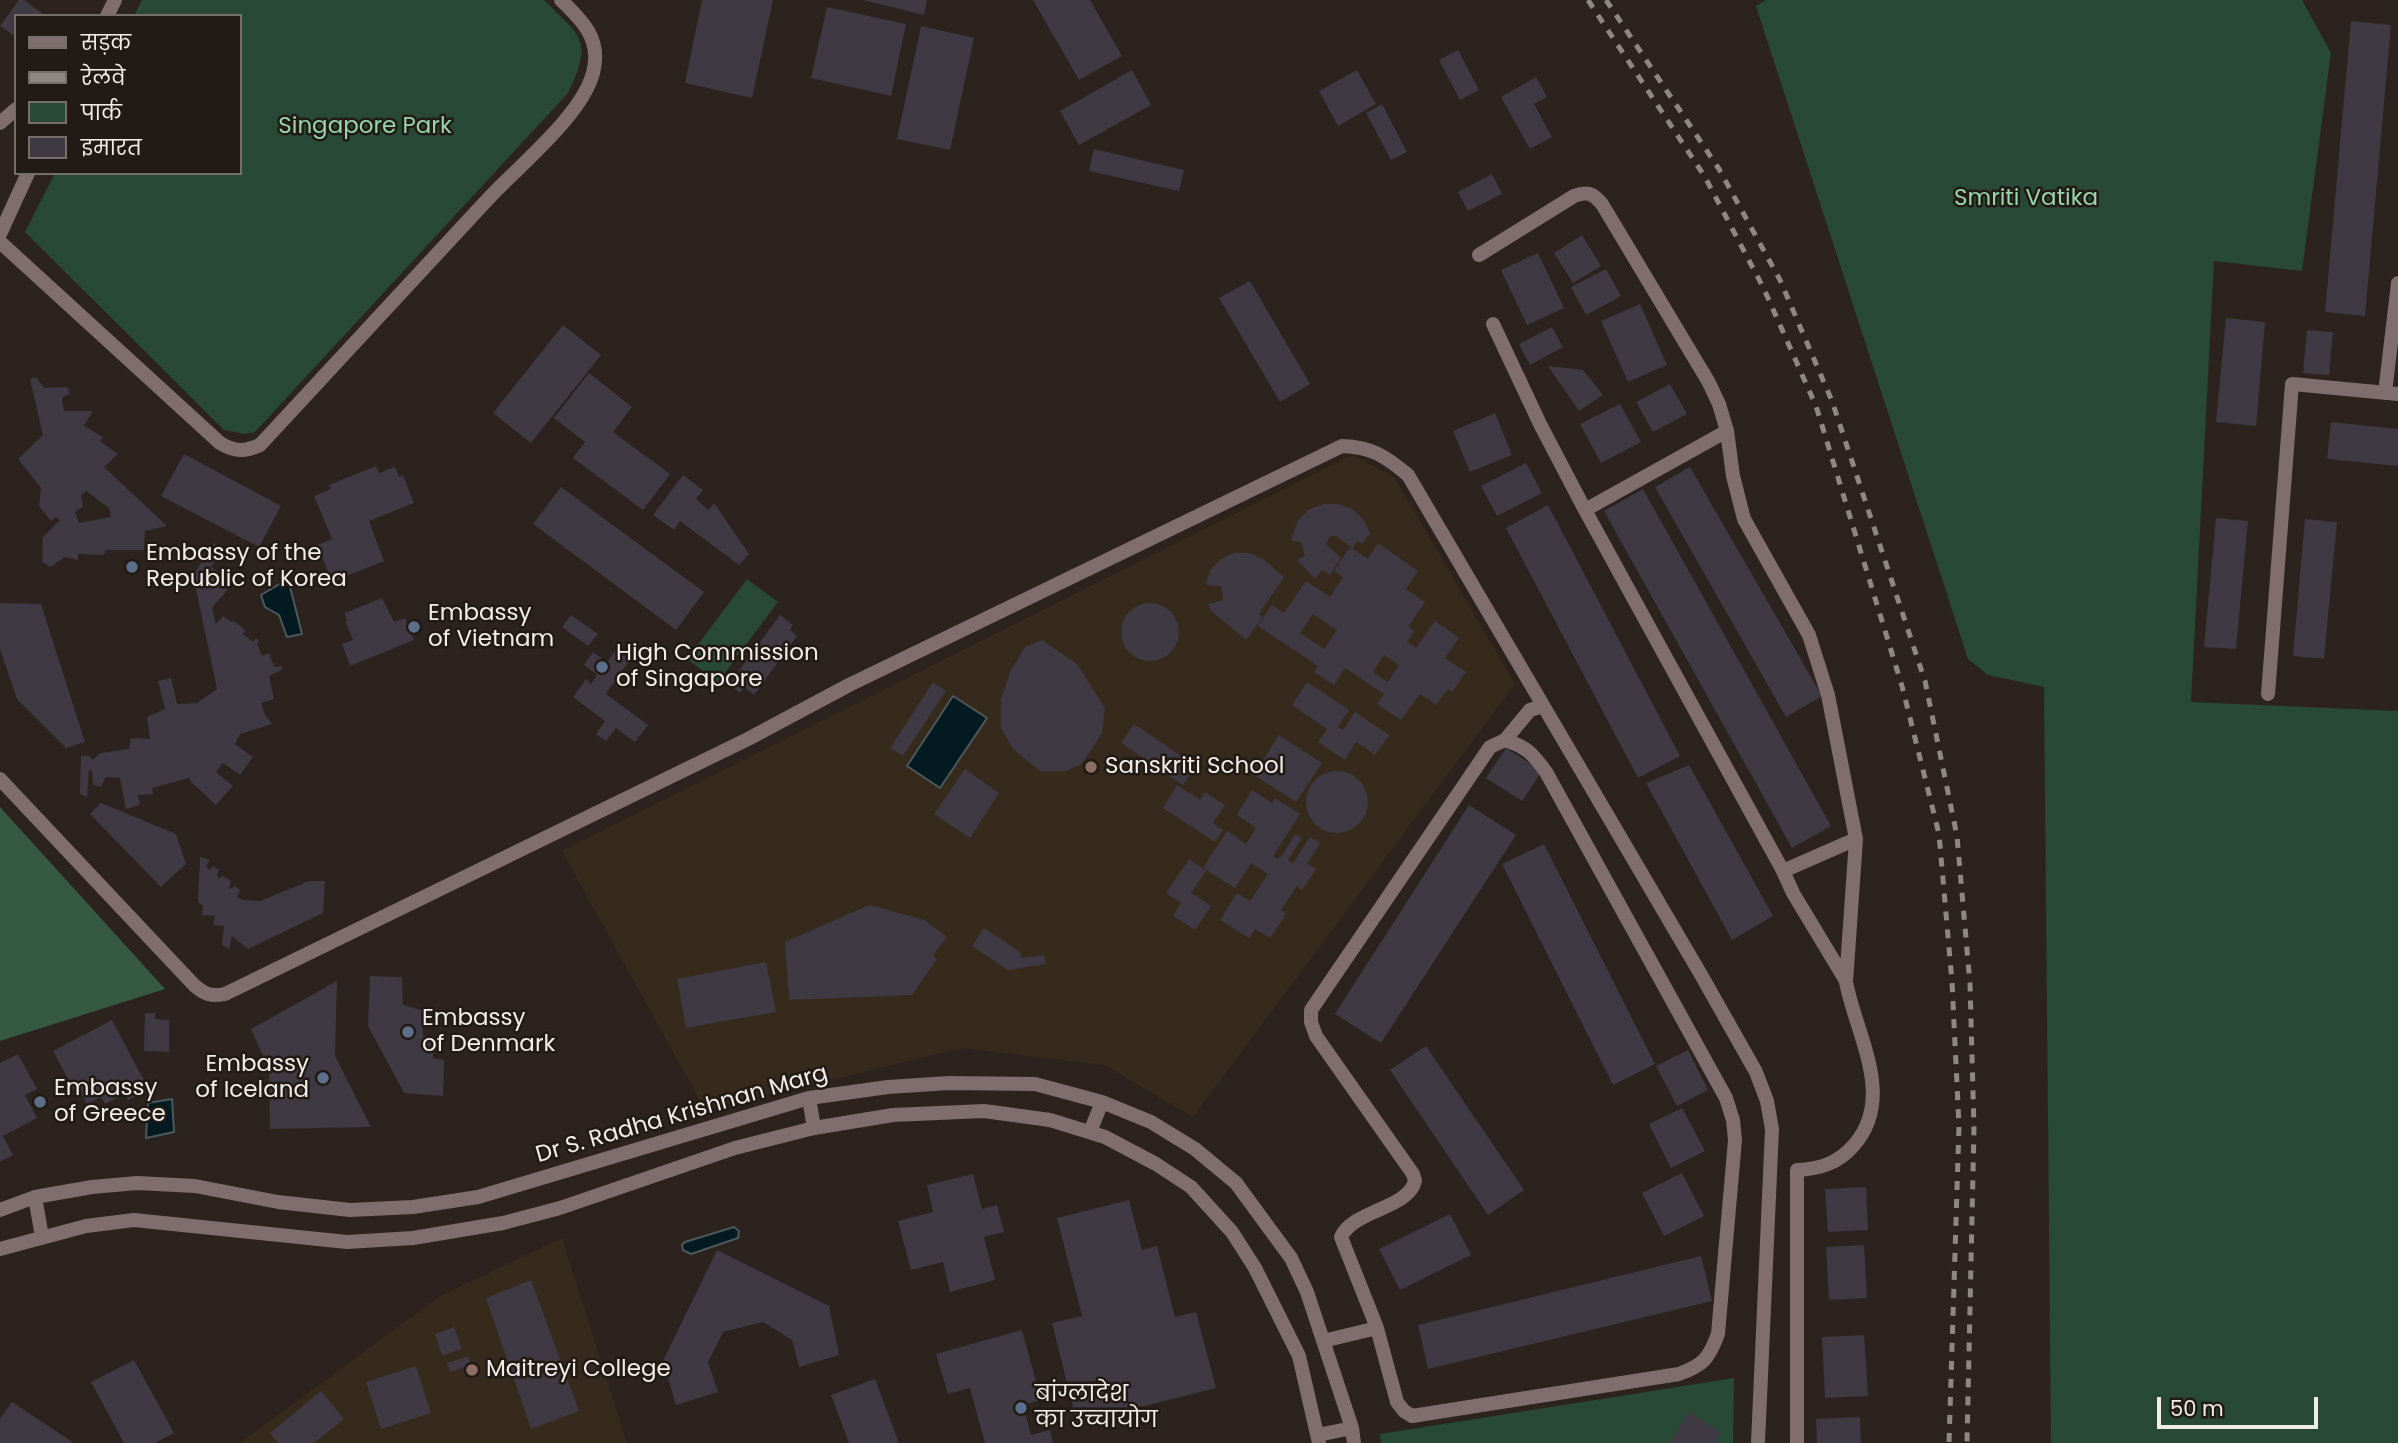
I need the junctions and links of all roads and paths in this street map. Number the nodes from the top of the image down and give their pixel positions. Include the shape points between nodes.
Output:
1 (561, 0) edge
2 (14, 111) edge
3 (0, 123) edge
4 (27, 175) edge
5 (0, 234) edge
6 (0, 242) edge
7 (1479, 256) dead end
8 (2398, 283) edge
9 (1493, 324) dead end
10 (2392, 393) edge
11 (1727, 431) junction
12 (1585, 510) junction
13 (2268, 694) dead end
14 (1543, 706) junction
15 (1505, 740) junction
16 (0, 779) edge
17 (1856, 839) junction
18 (1783, 871) junction
19 (1846, 982) junction
20 (809, 1098) junction
21 (1102, 1102) junction
22 (814, 1128) junction
23 (1090, 1132) junction
24 (1771, 1167) junction
25 (1797, 1170) junction
26 (35, 1197) junction
27 (0, 1210) edge
28 (42, 1237) junction
29 (0, 1249) edge
30 (1377, 1328) junction
31 (1323, 1341) junction
32 (1352, 1428) junction
33 (1318, 1439) edge
34 (1354, 1443) edge
35 (1758, 1443) edge
36 (1797, 1443) edge

1 - 6 street via 584,23 596,44 594,70 576,108 260,445 233,451 220,443
2 - 3 street
4 - 5 street
7 - 11 street via 1574,196 1583,192 1594,195 1708,382
8 - 10 street
9 - 12 street
10 - 13 street via 2292,384
11 - 12 street
11 - 17 street via 1744,519 1794,606 1819,663
12 - 18 street
14 - 15 street via 1530,710
14 - 16 street via 1408,475 1387,457 1363,447 1342,446 225,994 204,993 194,985
14 - 24 street via 1756,1072 1772,1129
15 - 30 street via 1490,747 1311,1010 1316,1036 1415,1181 1408,1194 1349,1226 1341,1237
15 - 30 street via 1522,745 1546,772 1726,1098 1735,1140 1718,1334 1710,1354 1697,1368 1679,1374 1412,1416 1397,1402
17 - 18 street
17 - 19 street
18 - 19 street
19 - 25 street via 1868,1058 1872,1112 1865,1133 1847,1154 1819,1168
20 - 21 street, Dr S. Radha Krishnan Marg via 949,1083 1035,1084
20 - 22 street
20 - 26 street, Dr S. Radha Krishnan Marg via 478,1197 413,1207 350,1210 195,1186 137,1183
21 - 23 street
21 - 31 street, Dr S. Radha Krishnan Marg via 1151,1122 1195,1149 1236,1183 1292,1258
22 - 23 street, Dr S. Radha Krishnan Marg via 893,1115 984,1111 1051,1120
22 - 28 street, Dr S. Radha Krishnan Marg via 736,1148 560,1208 412,1238 348,1242 134,1220
23 - 33 street, Dr S. Radha Krishnan Marg via 1191,1187 1232,1232 1299,1356
24 - 25 street
24 - 35 street
25 - 36 street
26 - 27 street, Dr S. Radha Krishnan Marg
26 - 28 street
28 - 29 street, Dr S. Radha Krishnan Marg
30 - 31 street
31 - 32 street, Dr S. Radha Krishnan Marg
32 - 33 street
32 - 34 street, Dr S. Radha Krishnan Marg

